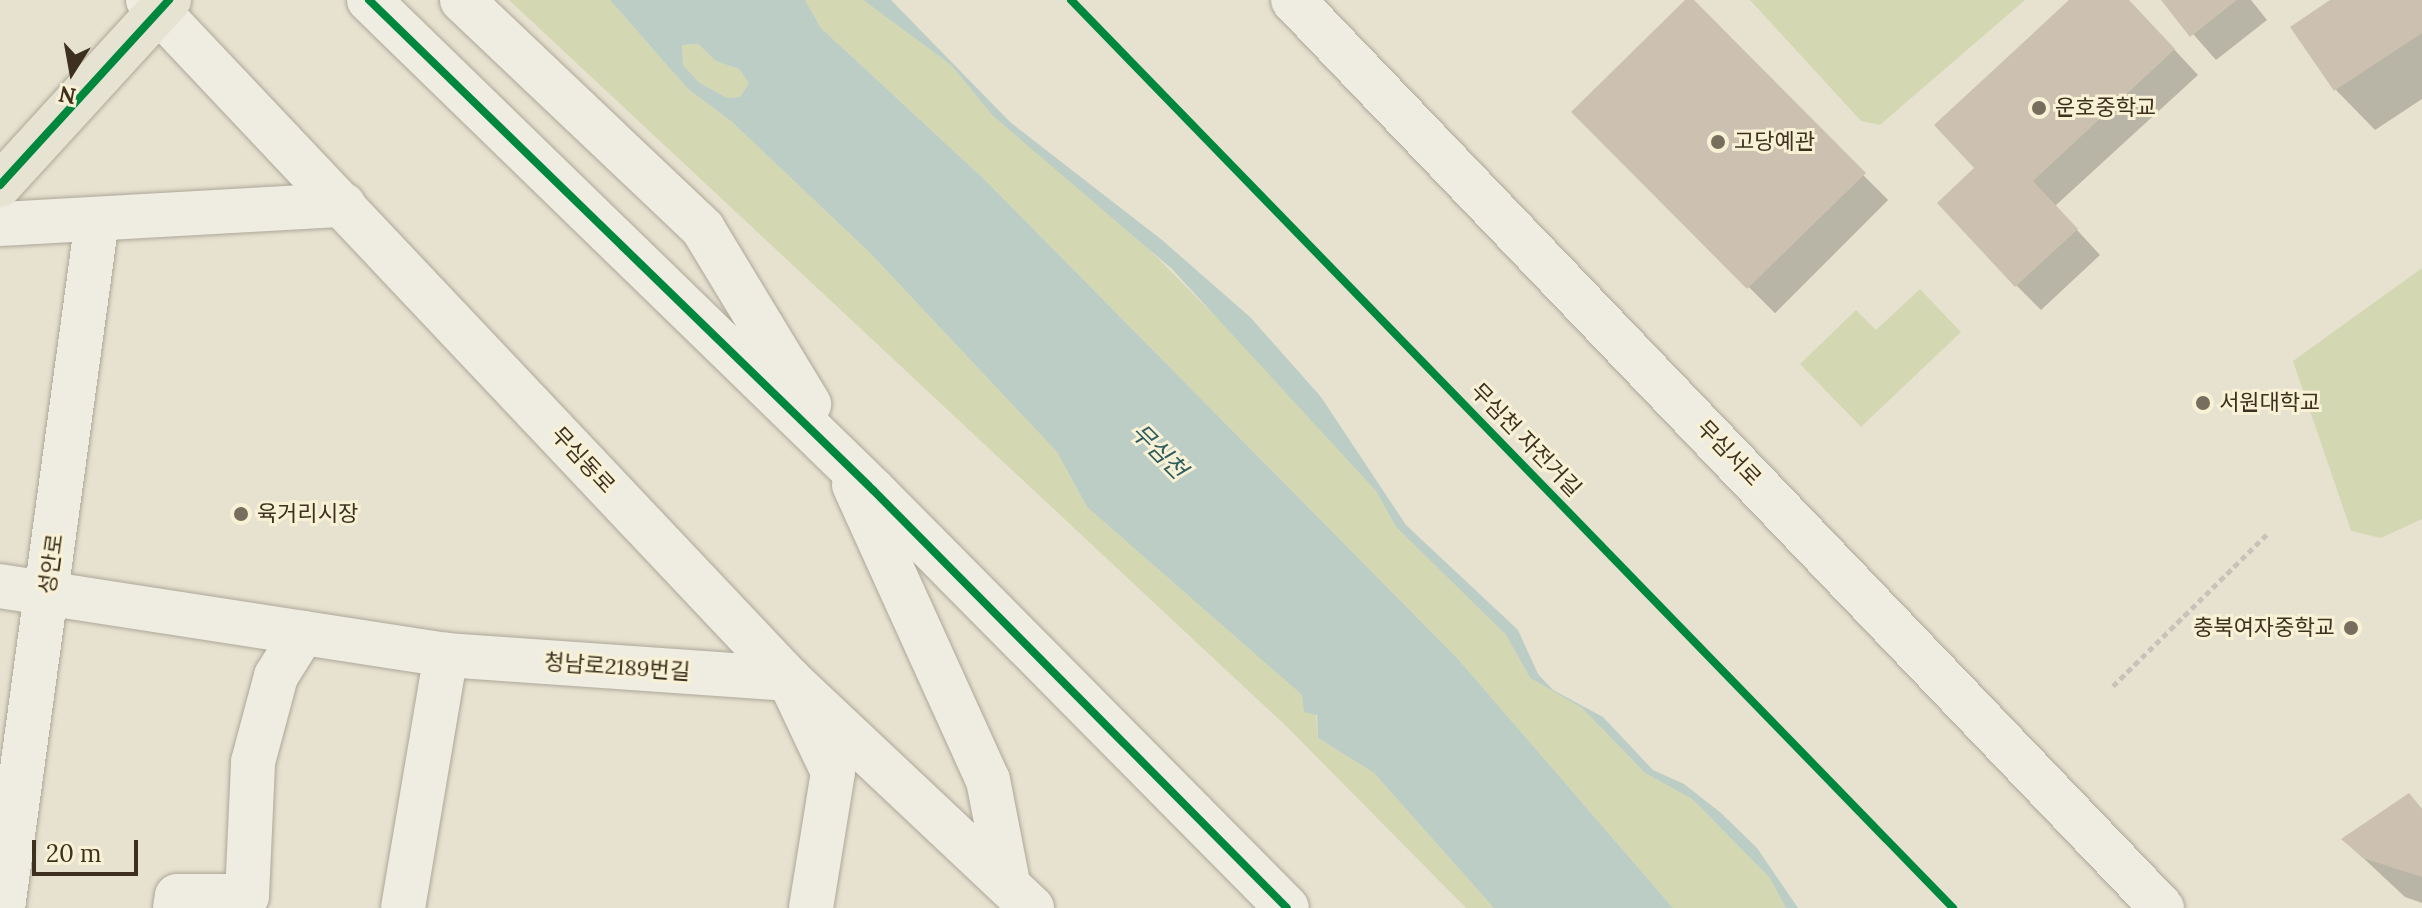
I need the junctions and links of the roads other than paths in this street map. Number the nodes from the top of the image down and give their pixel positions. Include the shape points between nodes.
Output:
1 (369, 0) edge
2 (462, 0) edge
3 (1293, 0) edge
4 (159, 3) edge
5 (0, 185) edge
6 (343, 205) junction
7 (97, 220) junction
8 (0, 224) edge
9 (842, 460) junction
10 (0, 586) edge
11 (48, 592) junction
12 (303, 633) junction
13 (446, 655) junction
14 (789, 679) junction
15 (406, 888) edge
16 (1020, 896) edge
17 (3, 908) edge
18 (175, 908) edge
19 (811, 908) edge
20 (1287, 908) edge
21 (2162, 908) edge

1 - 9 street
2 - 9 street via 703,229
3 - 21 street, 무심서로
4 - 5 main road
4 - 6 street, 무심동로
6 - 7 street
6 - 14 street, 무심동로
7 - 8 street
7 - 11 street, 성안로
9 - 16 street via 988,780
9 - 20 street
10 - 11 street, 청남로2189번길
11 - 12 street, 청남로2189번길
11 - 17 street, 성안로
12 - 13 street, 청남로2189번길
12 - 18 street via 276,676 253,762 247,896 177,896
13 - 14 street, 청남로2189번길
13 - 15 street
14 - 16 street, 무심동로
14 - 19 street via 833,772

